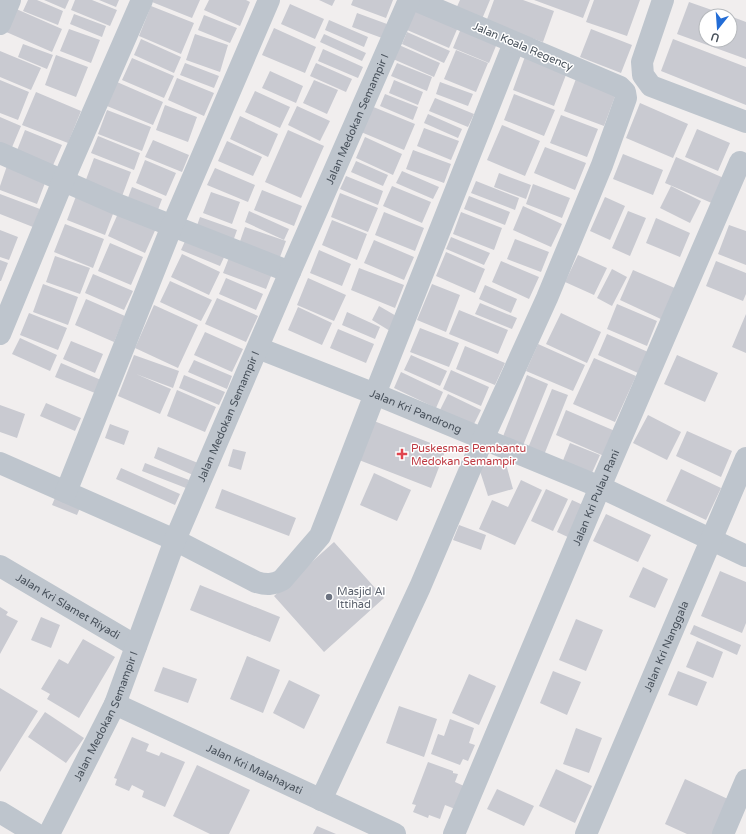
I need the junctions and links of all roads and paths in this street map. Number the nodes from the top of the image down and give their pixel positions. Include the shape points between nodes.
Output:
1 (10, 0) edge
2 (142, 0) edge
3 (269, 0) edge
4 (409, 0) edge
5 (415, 0) edge
6 (663, 0) edge
7 (0, 24) edge
8 (514, 43) junction
9 (746, 122) edge
10 (0, 153) edge
11 (740, 162) dead end
12 (63, 181) junction
13 (172, 226) junction
14 (290, 272) junction
15 (0, 334) edge
16 (258, 348) junction
17 (375, 394) junction
18 (483, 439) junction
19 (746, 458) edge
20 (0, 463) edge
21 (600, 488) junction
22 (66, 492) junction
23 (175, 540) junction
24 (710, 540) junction
25 (746, 556) edge
26 (0, 566) edge
27 (136, 646) junction
28 (115, 704) junction
29 (746, 780) edge
30 (321, 800) junction
31 (0, 812) edge
32 (36, 834) edge
33 (49, 834) edge
34 (395, 834) edge
35 (454, 834) edge
36 (586, 834) edge
37 (723, 834) edge

1 - 7 street
2 - 12 street
3 - 13 street
4 - 14 street, Jalan Medokan Semampir I
5 - 8 street, Jalan Koala Regency
6 - 9 street via 642,62 642,75 651,86
8 - 17 street
8 - 18 street, Jalan Koala Regency via 620,87 626,98 602,165 547,298
10 - 12 street
11 - 21 street, Jalan Kri Pulau Rani
12 - 13 street
12 - 15 street
13 - 14 street
13 - 22 street
14 - 16 street, Jalan Medokan Semampir I
16 - 17 street, Jalan Kri Pandrong
16 - 23 street, Jalan Medokan Semampir I
17 - 18 street, Jalan Kri Pandrong
17 - 23 street via 320,536 282,580 265,585 256,582
18 - 21 street, Jalan Kri Pandrong
18 - 30 street via 423,580
19 - 24 street, Jalan Kri Nanggala
20 - 22 street
21 - 24 street, Jalan Kri Pandrong
21 - 35 street, Jalan Kri Pulau Rani
22 - 23 street
23 - 27 street, Jalan Medokan Semampir I
24 - 25 street, Jalan Kri Pandrong
24 - 36 street, Jalan Kri Nanggala
26 - 27 street, Jalan Kri Slamet Riyadi
27 - 28 street, Jalan Medokan Semampir I
28 - 30 street, Jalan Kri Malahayati
28 - 33 street, Jalan Medokan Semampir I
29 - 37 street
30 - 34 street, Jalan Kri Malahayati
31 - 32 street

